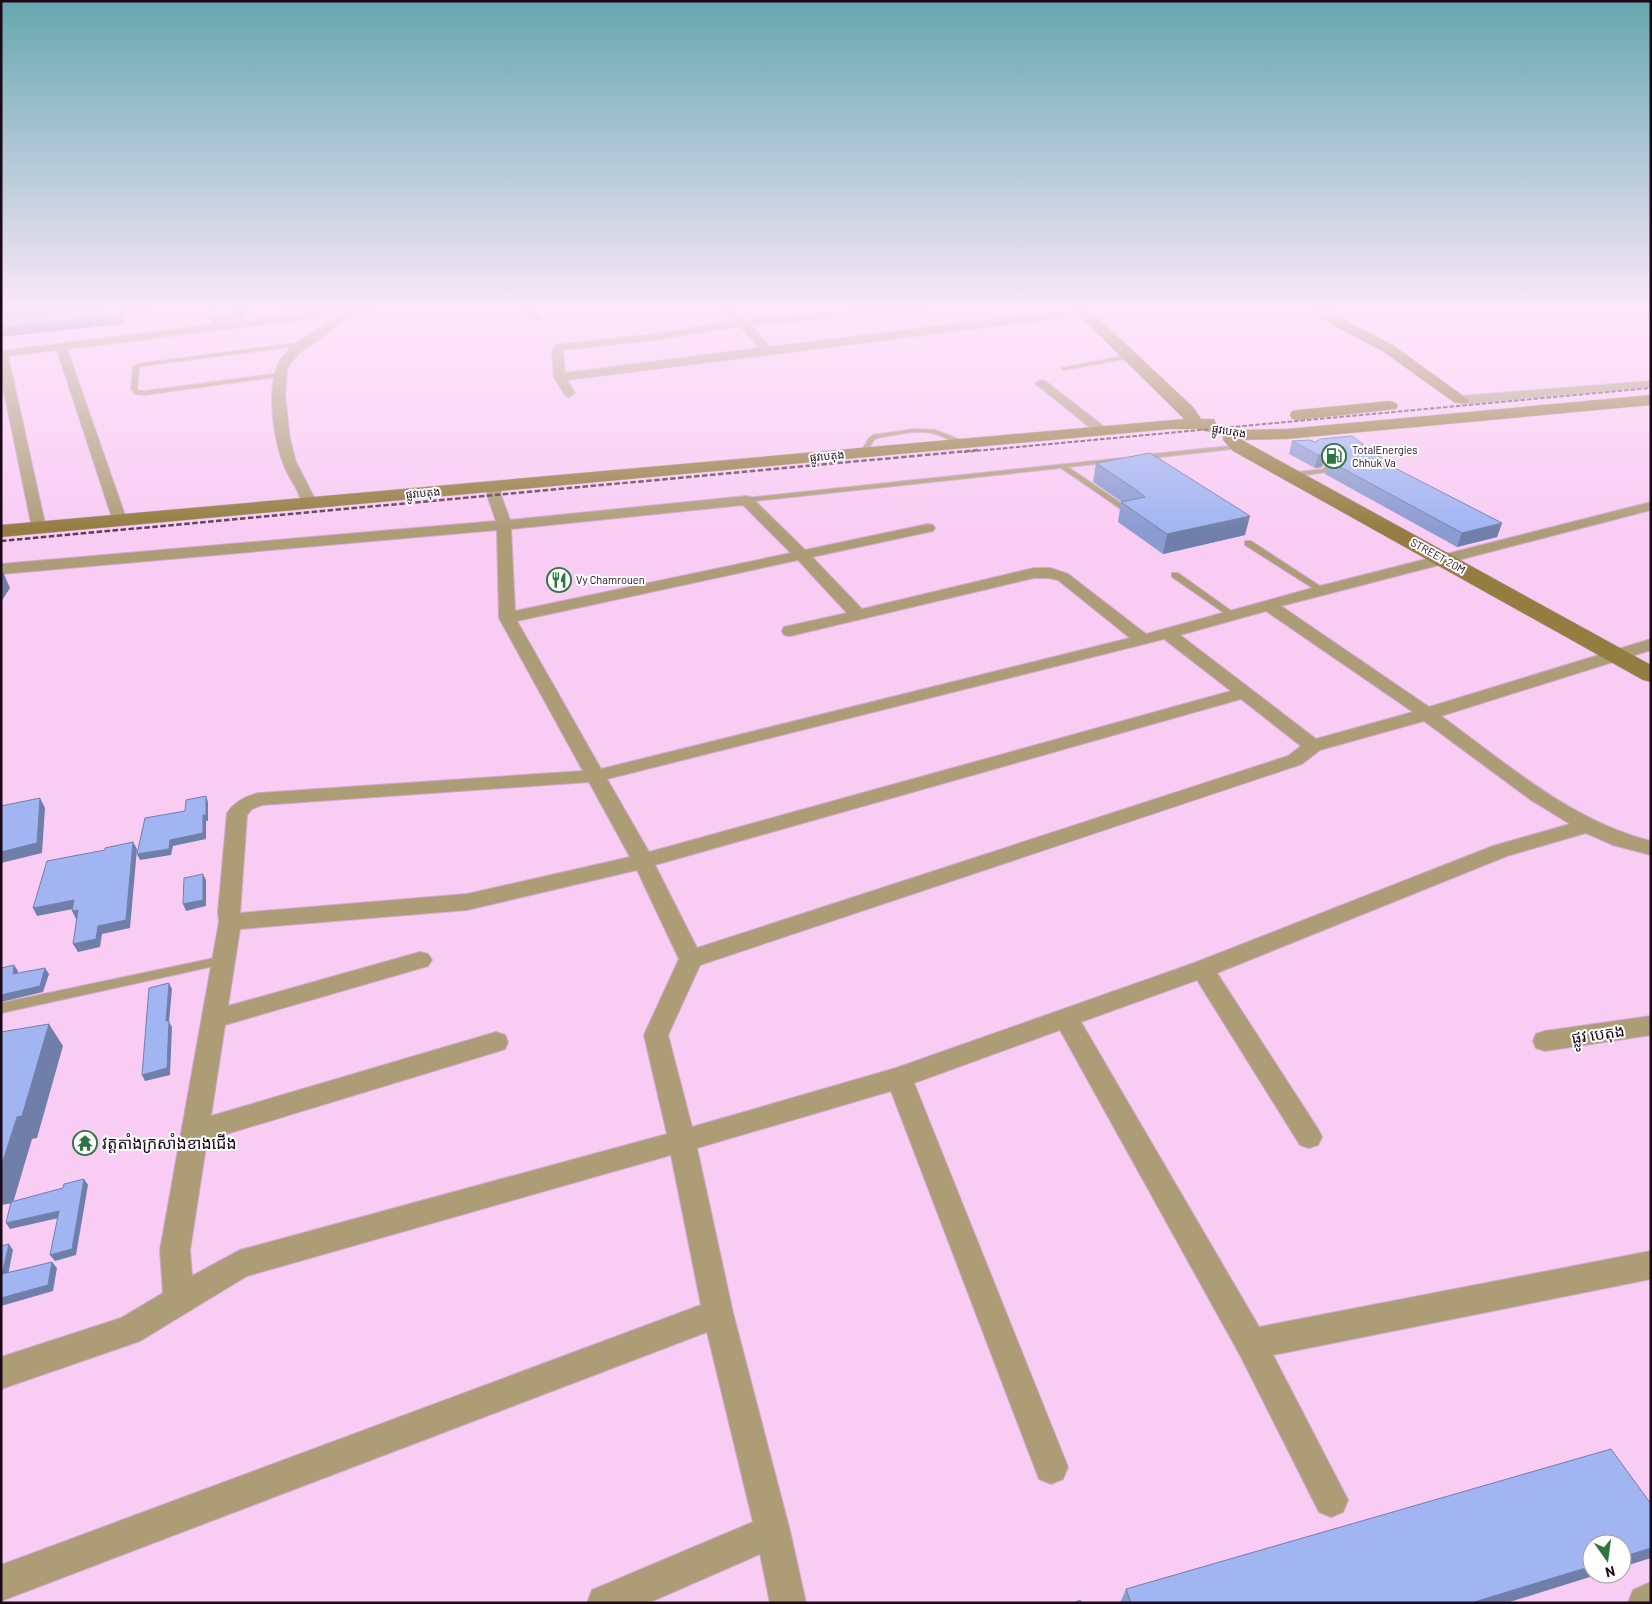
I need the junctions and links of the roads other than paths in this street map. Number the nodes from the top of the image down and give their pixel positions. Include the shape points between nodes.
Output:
1 (7, 381) edge
2 (73, 381) edge
3 (135, 381) edge
4 (236, 381) edge
5 (280, 381) edge
6 (562, 381) edge
7 (1155, 381) edge
8 (1434, 381) edge
9 (1041, 383) dead end
10 (1651, 384) edge
11 (569, 393) dead end
12 (1461, 400) junction
13 (1651, 400) edge
14 (1432, 402) dead end
15 (1402, 405) dead end
16 (1255, 419) dead end
17 (1196, 424) junction
18 (1102, 430) junction
19 (1290, 431) junction
20 (1235, 440) junction
21 (1326, 460) edge
22 (1062, 466) junction
23 (1292, 475) junction
24 (494, 487) junction
25 (746, 500) junction
26 (310, 503) junction
27 (1651, 506) edge
28 (1132, 515) edge
29 (120, 521) junction
30 (504, 525) junction
31 (39, 528) junction
32 (928, 528) dead end
33 (1, 532) edge
34 (1248, 543) dead end
35 (801, 554) junction
36 (1445, 559) junction
37 (1, 569) edge
38 (1174, 575) dead end
39 (1322, 590) junction
40 (1269, 605) junction
41 (1233, 615) junction
42 (858, 616) junction
43 (507, 618) junction
44 (790, 631) dead end
45 (1168, 634) junction
46 (1144, 640) junction
47 (1651, 644) edge
48 (1616, 655) junction
49 (1651, 674) edge
50 (1244, 693) junction
51 (1427, 714) junction
52 (1314, 746) junction
53 (596, 776) junction
54 (1588, 826) junction
55 (1651, 848) edge
56 (643, 861) junction
57 (230, 922) junction
58 (691, 959) junction
59 (224, 960) junction
60 (420, 960) dead end
61 (1202, 969) junction
62 (1, 1008) edge
63 (1066, 1018) junction
64 (214, 1019) junction
65 (1651, 1026) edge
66 (1545, 1041) dead end
67 (496, 1042) dead end
68 (899, 1078) junction
69 (195, 1132) junction
70 (1309, 1137) dead end
71 (682, 1141) junction
72 (1651, 1265) edge
73 (179, 1301) junction
74 (718, 1313) junction
75 (1252, 1344) junction
76 (1, 1373) edge
77 (1051, 1467) dead end
78 (1331, 1500) dead end
79 (773, 1531) junction
80 (1, 1583) edge
81 (1651, 1600) edge
82 (605, 1603) edge
83 (788, 1603) edge
84 (1646, 1603) edge

1 - 31 street
2 - 29 street
3 - 4 lane via 137,393 145,393
5 - 26 street via 284,441 290,463
6 - 11 street
7 - 17 main road via 1187,411
8 - 12 main road
9 - 18 street
10 - 12 street
12 - 14 main road
13 - 19 main road, ផ្លូវបេតុង via 1350,430
15 - 19 main road
16 - 17 main road
17 - 18 main road, ផ្លូវបេតុង
17 - 20 main road, ផ្លូវបេតុង
18 - 24 main road, ផ្លូវបេតុង
19 - 20 main road, ផ្លូវបេតុង
20 - 22 lane
20 - 23 main road, STREET 20M
21 - 23 lane via 1328,467 1324,471
22 - 25 lane
22 - 28 lane
23 - 36 main road, STREET 20M
24 - 26 main road, ផ្លូវបេតុង
24 - 30 street
25 - 30 street
25 - 35 street
26 - 29 main road, ផ្លូវបេតុង
27 - 36 street
29 - 31 main road, ផ្លូវបេតុង
30 - 37 street
30 - 43 street
31 - 33 main road, ផ្លូវបេតុង
32 - 35 street
34 - 39 lane
35 - 42 street
35 - 43 street
36 - 39 street
36 - 48 main road, STREET 20M
38 - 41 lane
39 - 40 street
40 - 41 street
40 - 51 street
41 - 45 street
42 - 44 street
42 - 46 street via 1034,573 1050,573 1063,577
43 - 53 street
45 - 46 street
45 - 50 street
46 - 53 street
47 - 48 street
48 - 49 main road, STREET 20M
48 - 51 street
50 - 52 street
50 - 56 street
51 - 52 street
51 - 54 street via 1538,796
52 - 58 street via 1295,760
53 - 56 street
53 - 57 street via 259,799 237,813
54 - 55 street via 1620,840
54 - 61 street via 1500,851
56 - 57 street via 467,902
56 - 58 street
57 - 59 street
58 - 71 street via 656,1035
59 - 62 lane
59 - 64 street
60 - 64 street
61 - 63 street
61 - 70 street
63 - 68 street
63 - 75 street
64 - 69 street
65 - 66 street, ផ្លូវ បេតុង
67 - 69 street
68 - 71 street
68 - 77 street
69 - 73 street via 175,1250
71 - 73 street via 240,1264
71 - 74 street
72 - 75 street
73 - 76 street via 128,1330
74 - 79 street
74 - 80 street
75 - 78 street
79 - 82 street
79 - 83 street
81 - 84 street

